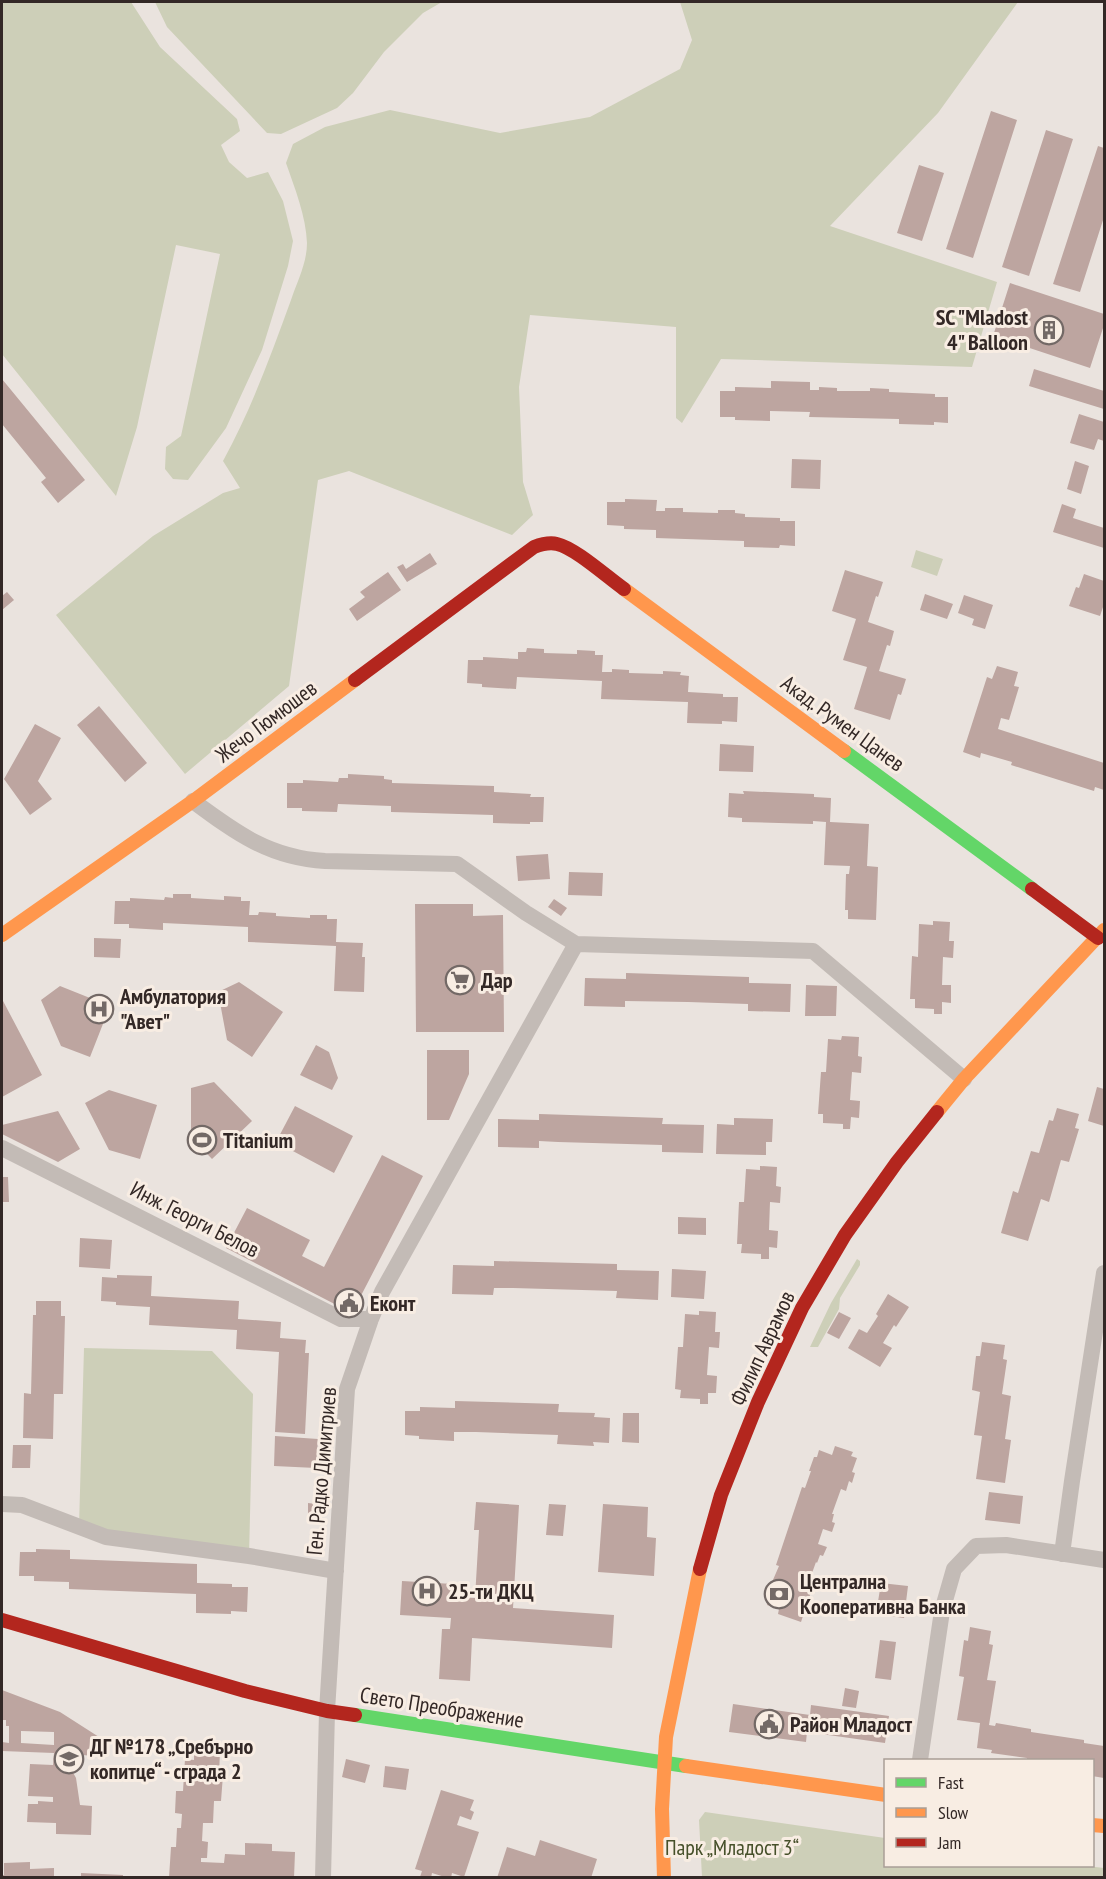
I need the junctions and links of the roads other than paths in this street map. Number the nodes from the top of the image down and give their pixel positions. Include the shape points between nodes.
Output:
1 (554, 543) joint
2 (193, 801) junction
3 (2, 935) edge
4 (1102, 936) edge
5 (576, 944) junction
6 (964, 1079) junction
7 (2, 1148) edge
8 (1104, 1273) edge
9 (371, 1319) junction
10 (2, 1504) edge
11 (1062, 1554) junction
12 (1104, 1560) edge
13 (336, 1570) junction
14 (2, 1620) edge
15 (327, 1711) junction
16 (920, 1759) edge
17 (663, 1763) junction
18 (884, 1795) edge
19 (323, 1878) edge
20 (664, 1878) edge

1 - 2 street, Жечо Гюмюшев via 534,547
1 - 4 street, Акад. Румен Цанев via 571,550
2 - 3 street, Жечо Гюмюшев
2 - 5 street via 252,842 288,856 325,861 457,864
4 - 6 street, Филип Аврамов
5 - 6 street via 813,951
5 - 9 street, Ген. Радко Димитриев via 382,1292
6 - 17 street, Филип Аврамов via 845,1235 802,1308 762,1394 722,1495 696,1583
7 - 9 street, Инж. Георги Белов via 340,1319
8 - 11 street
9 - 13 street, Ген. Радко Димитриев via 347,1389
10 - 13 street via 22,1505 106,1537
11 - 12 street
11 - 16 street via 1006,1545 976,1546 954,1569 942,1611
13 - 15 street, Ген. Радко Димитриев
14 - 15 street, Свето Преображение
15 - 17 street, Свето Преображение
15 - 19 street, Ген. Радко Димитриев
17 - 18 street, Свето Преображение
17 - 20 street, Филип Аврамов

